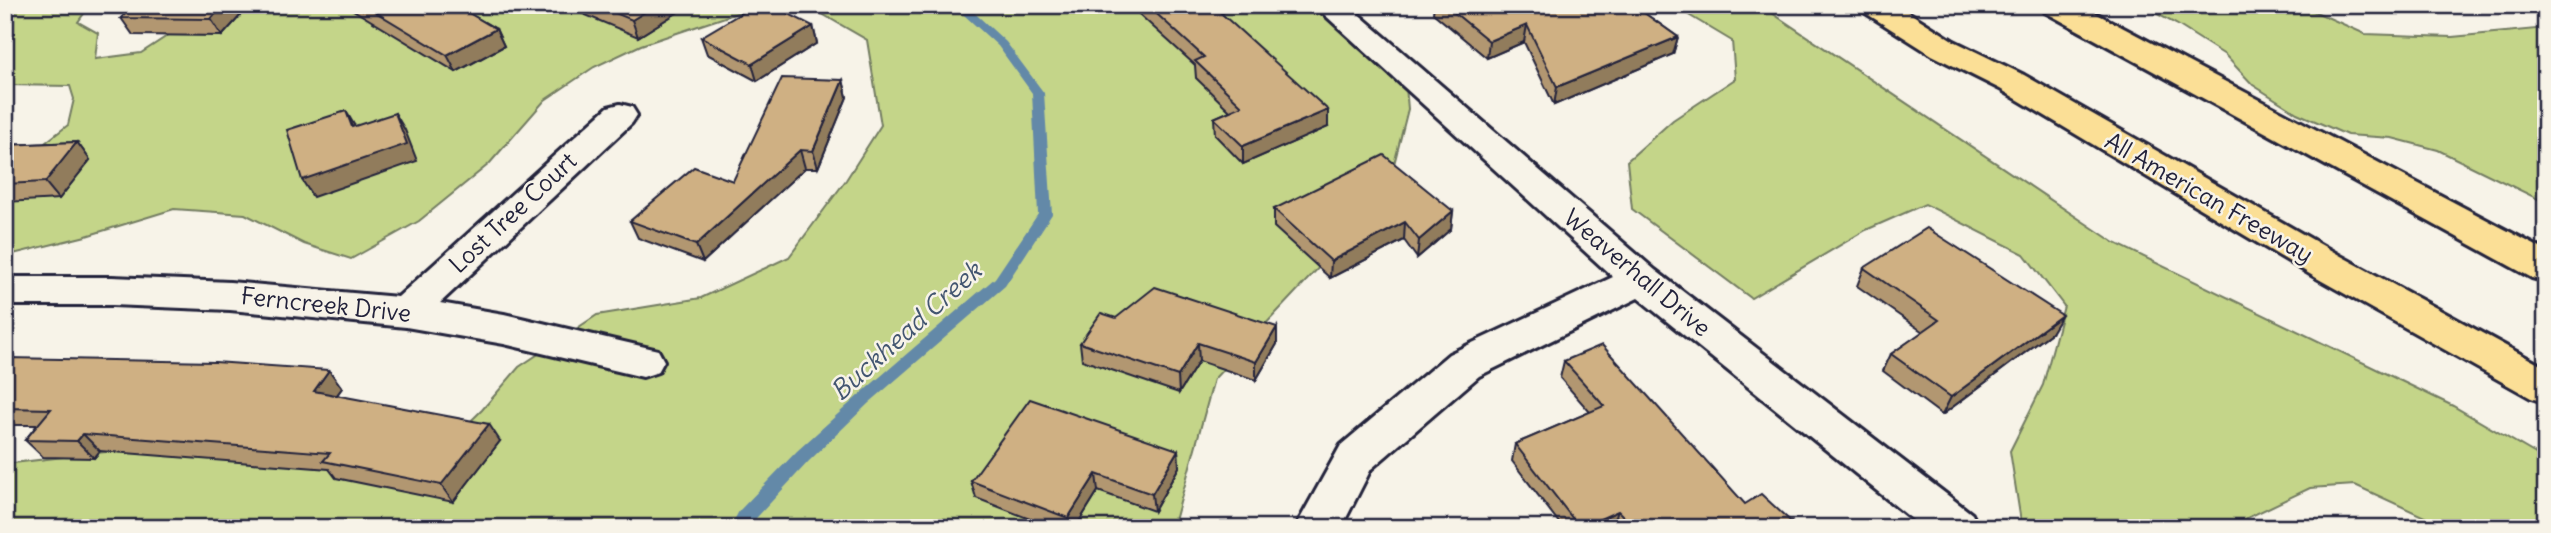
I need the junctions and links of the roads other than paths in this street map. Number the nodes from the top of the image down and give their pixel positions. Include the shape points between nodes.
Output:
1 (1329, 5) edge
2 (1875, 5) edge
3 (2056, 5) edge
4 (620, 115) dead end
5 (2546, 268) edge
6 (1641, 280) junction
7 (5, 292) edge
8 (406, 312) junction
9 (643, 361) dead end
10 (2546, 387) edge
11 (1318, 528) edge
12 (1956, 528) edge

1 - 6 street, Weaverhall Drive
2 - 10 highway, All American Freeway via 2327,267
3 - 5 highway
4 - 8 street, Lost Tree Court
6 - 11 street via 1464,365 1356,457
6 - 12 street, Weaverhall Drive
7 - 8 street, Ferncreek Drive via 230,296
8 - 9 street, Ferncreek Drive

